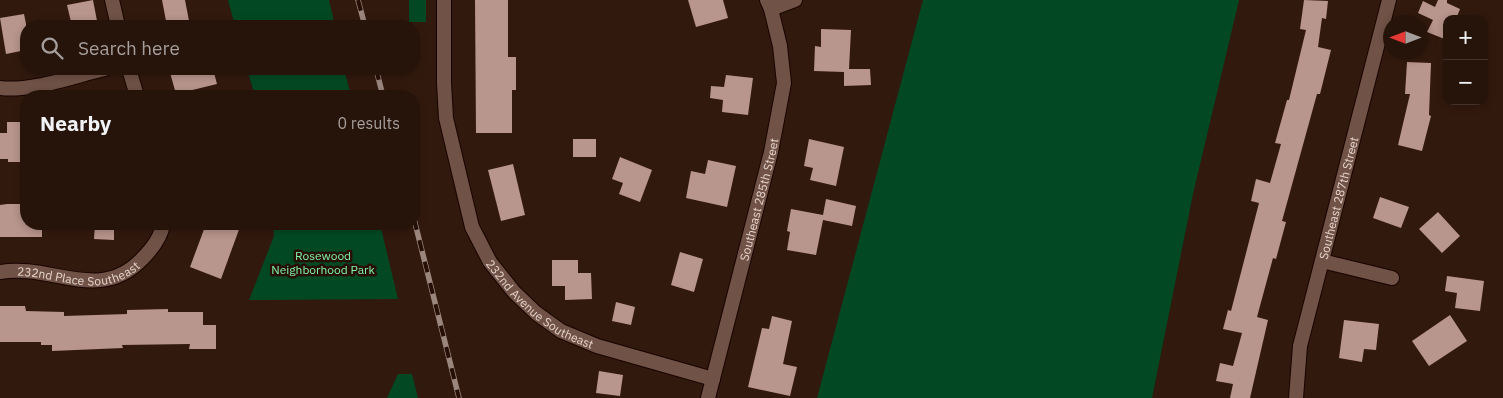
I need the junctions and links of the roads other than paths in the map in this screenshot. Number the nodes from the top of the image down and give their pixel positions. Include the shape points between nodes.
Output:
1 (112, 0) edge
2 (444, 0) edge
3 (795, 0) edge
4 (1389, 0) edge
5 (769, 5) edge
6 (117, 20) edge
7 (81, 75) edge
8 (131, 75) edge
9 (0, 88) edge
10 (135, 90) edge
11 (161, 230) edge
12 (1322, 261) junction
13 (0, 272) edge
14 (1392, 278) dead end
15 (713, 379) junction
16 (708, 398) edge
17 (1296, 398) edge

1 - 6 street
2 - 15 street, 232nd Avenue Southeast via 446,118 472,227 490,262 514,292 561,331 596,346
3 - 5 street
4 - 12 street, Southeast 287th Street
5 - 15 street, Southeast 285th Street via 780,46 784,83 771,152
7 - 9 street via 30,88
8 - 10 street
11 - 13 street, 232nd Place Southeast via 150,252 137,264 100,281 82,282 34,271
12 - 14 street
12 - 17 street, Southeast 287th Street via 1300,346
15 - 16 street, Southeast 285th Street

